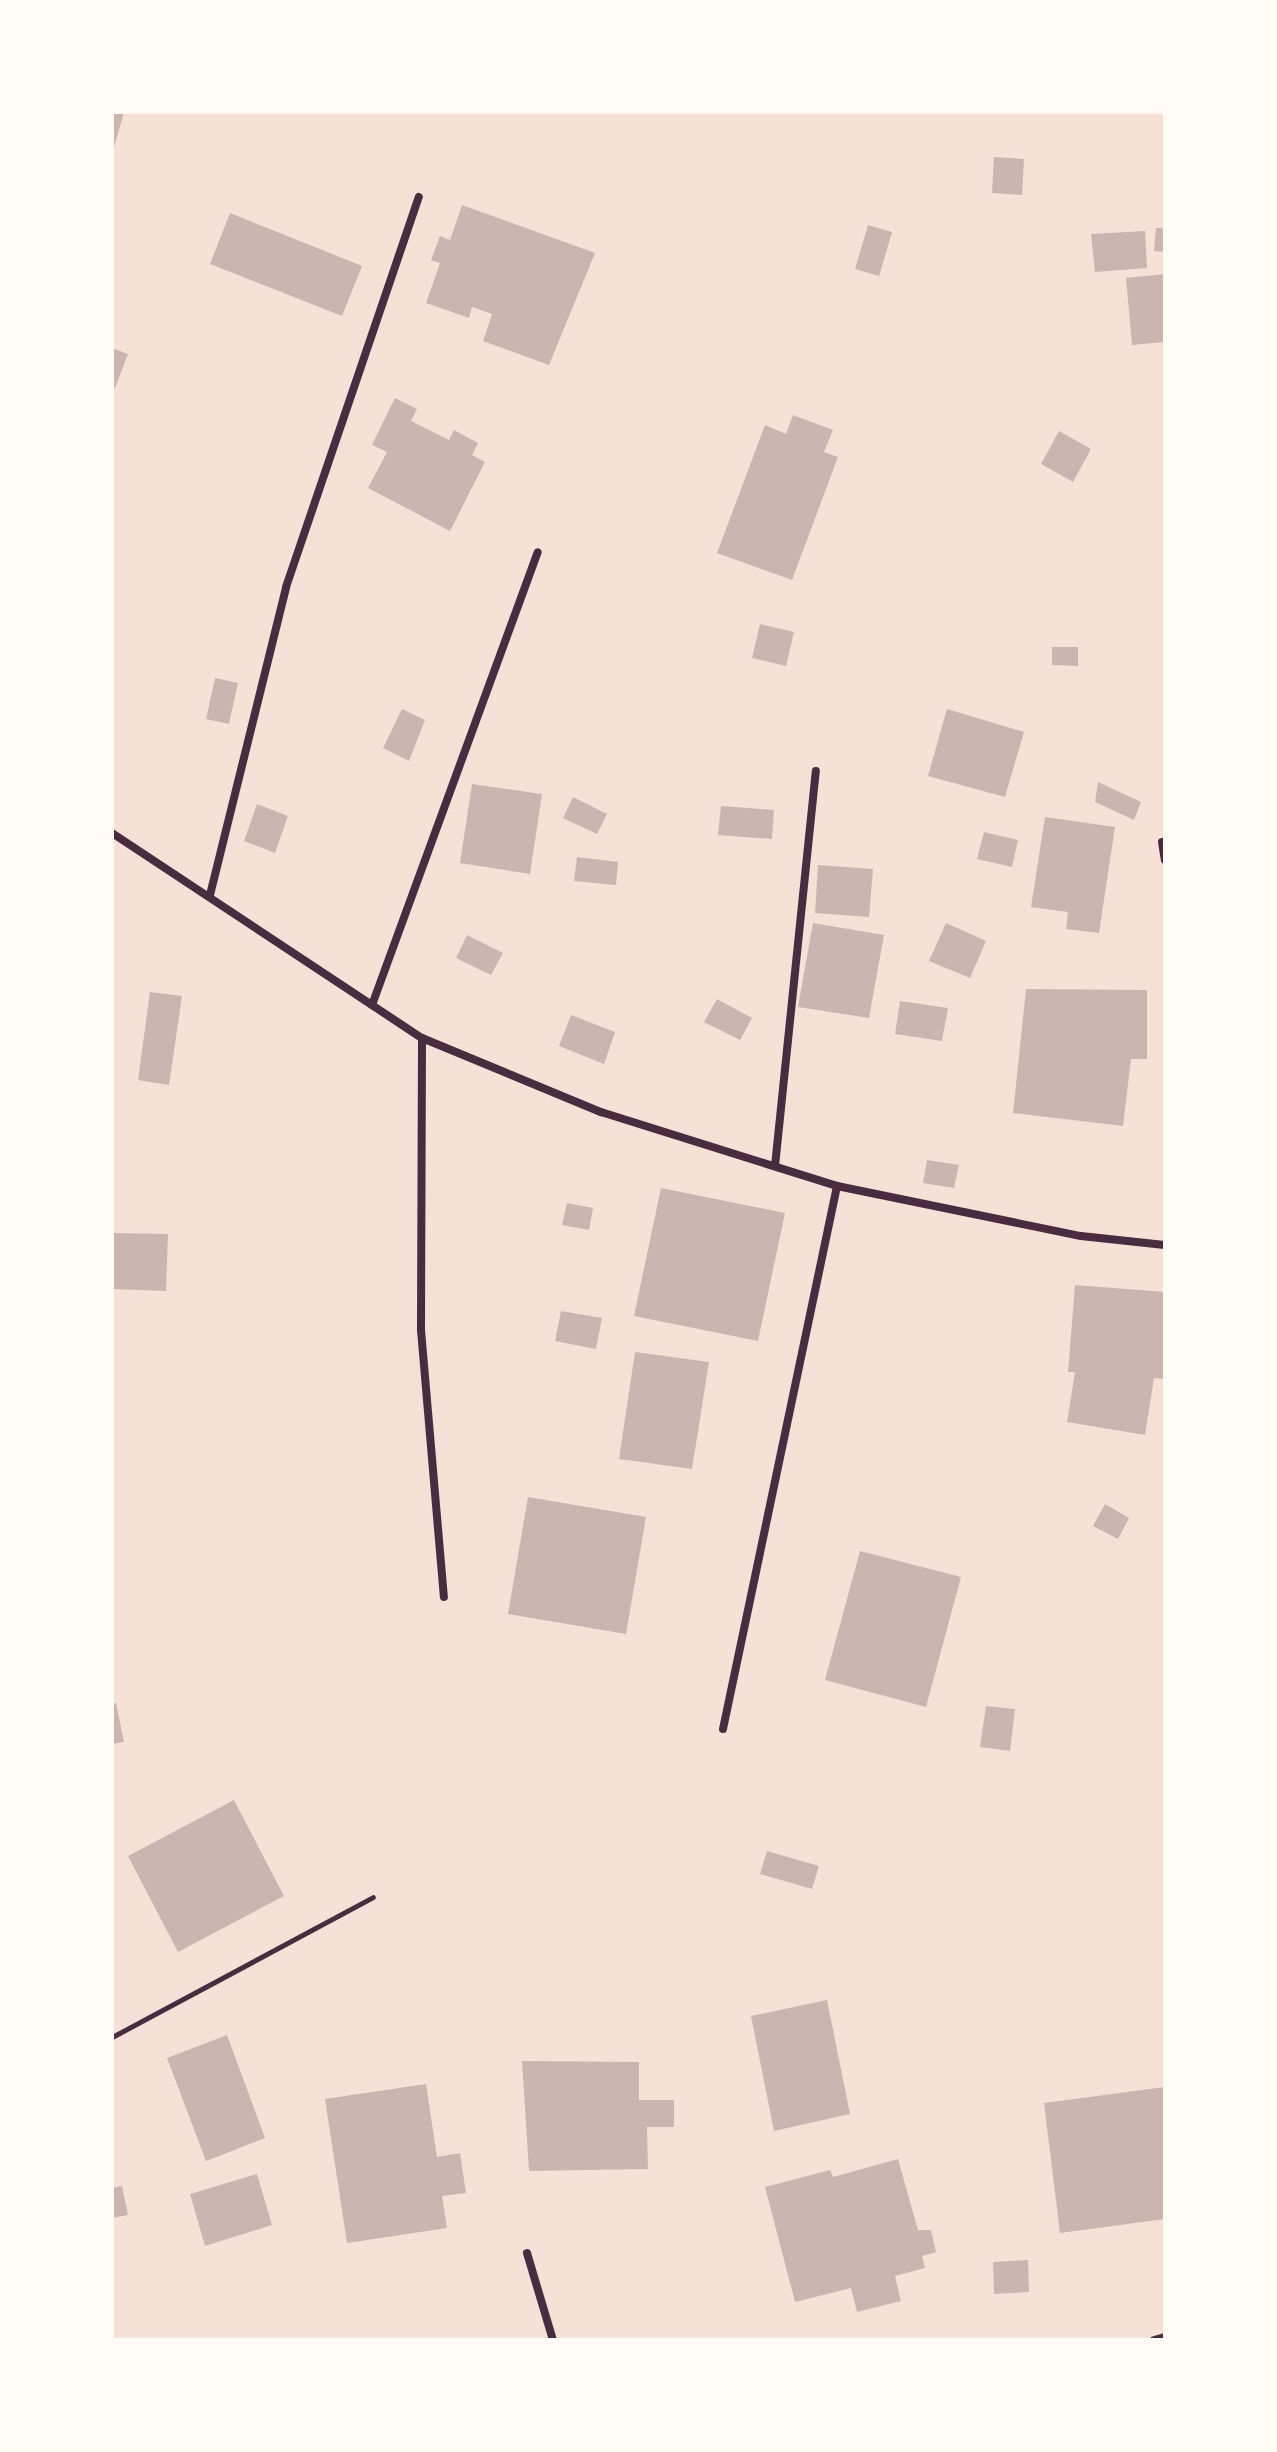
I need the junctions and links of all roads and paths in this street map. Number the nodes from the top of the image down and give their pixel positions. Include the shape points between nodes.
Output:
1 (419, 197) dead end
2 (538, 552) dead end
3 (816, 771) dead end
4 (112, 833) edge
5 (1162, 842) dead end
6 (1165, 860) edge
7 (210, 895) junction
8 (372, 1005) junction
9 (422, 1038) junction
10 (775, 1166) junction
11 (837, 1186) junction
12 (1165, 1245) edge
13 (444, 1597) dead end
14 (723, 1729) dead end
15 (373, 1897) dead end
16 (112, 2037) edge
17 (527, 2253) dead end
18 (1165, 2337) edge
19 (553, 2340) edge
20 (1154, 2340) edge

1 - 7 street via 286,587
2 - 8 street
3 - 10 street
4 - 7 street
5 - 6 street
7 - 8 street
8 - 9 street
9 - 10 street via 601,1112
9 - 13 street via 421,1330
10 - 11 street
11 - 12 street via 1081,1236
11 - 14 street
15 - 16 path
17 - 19 street
18 - 20 street

